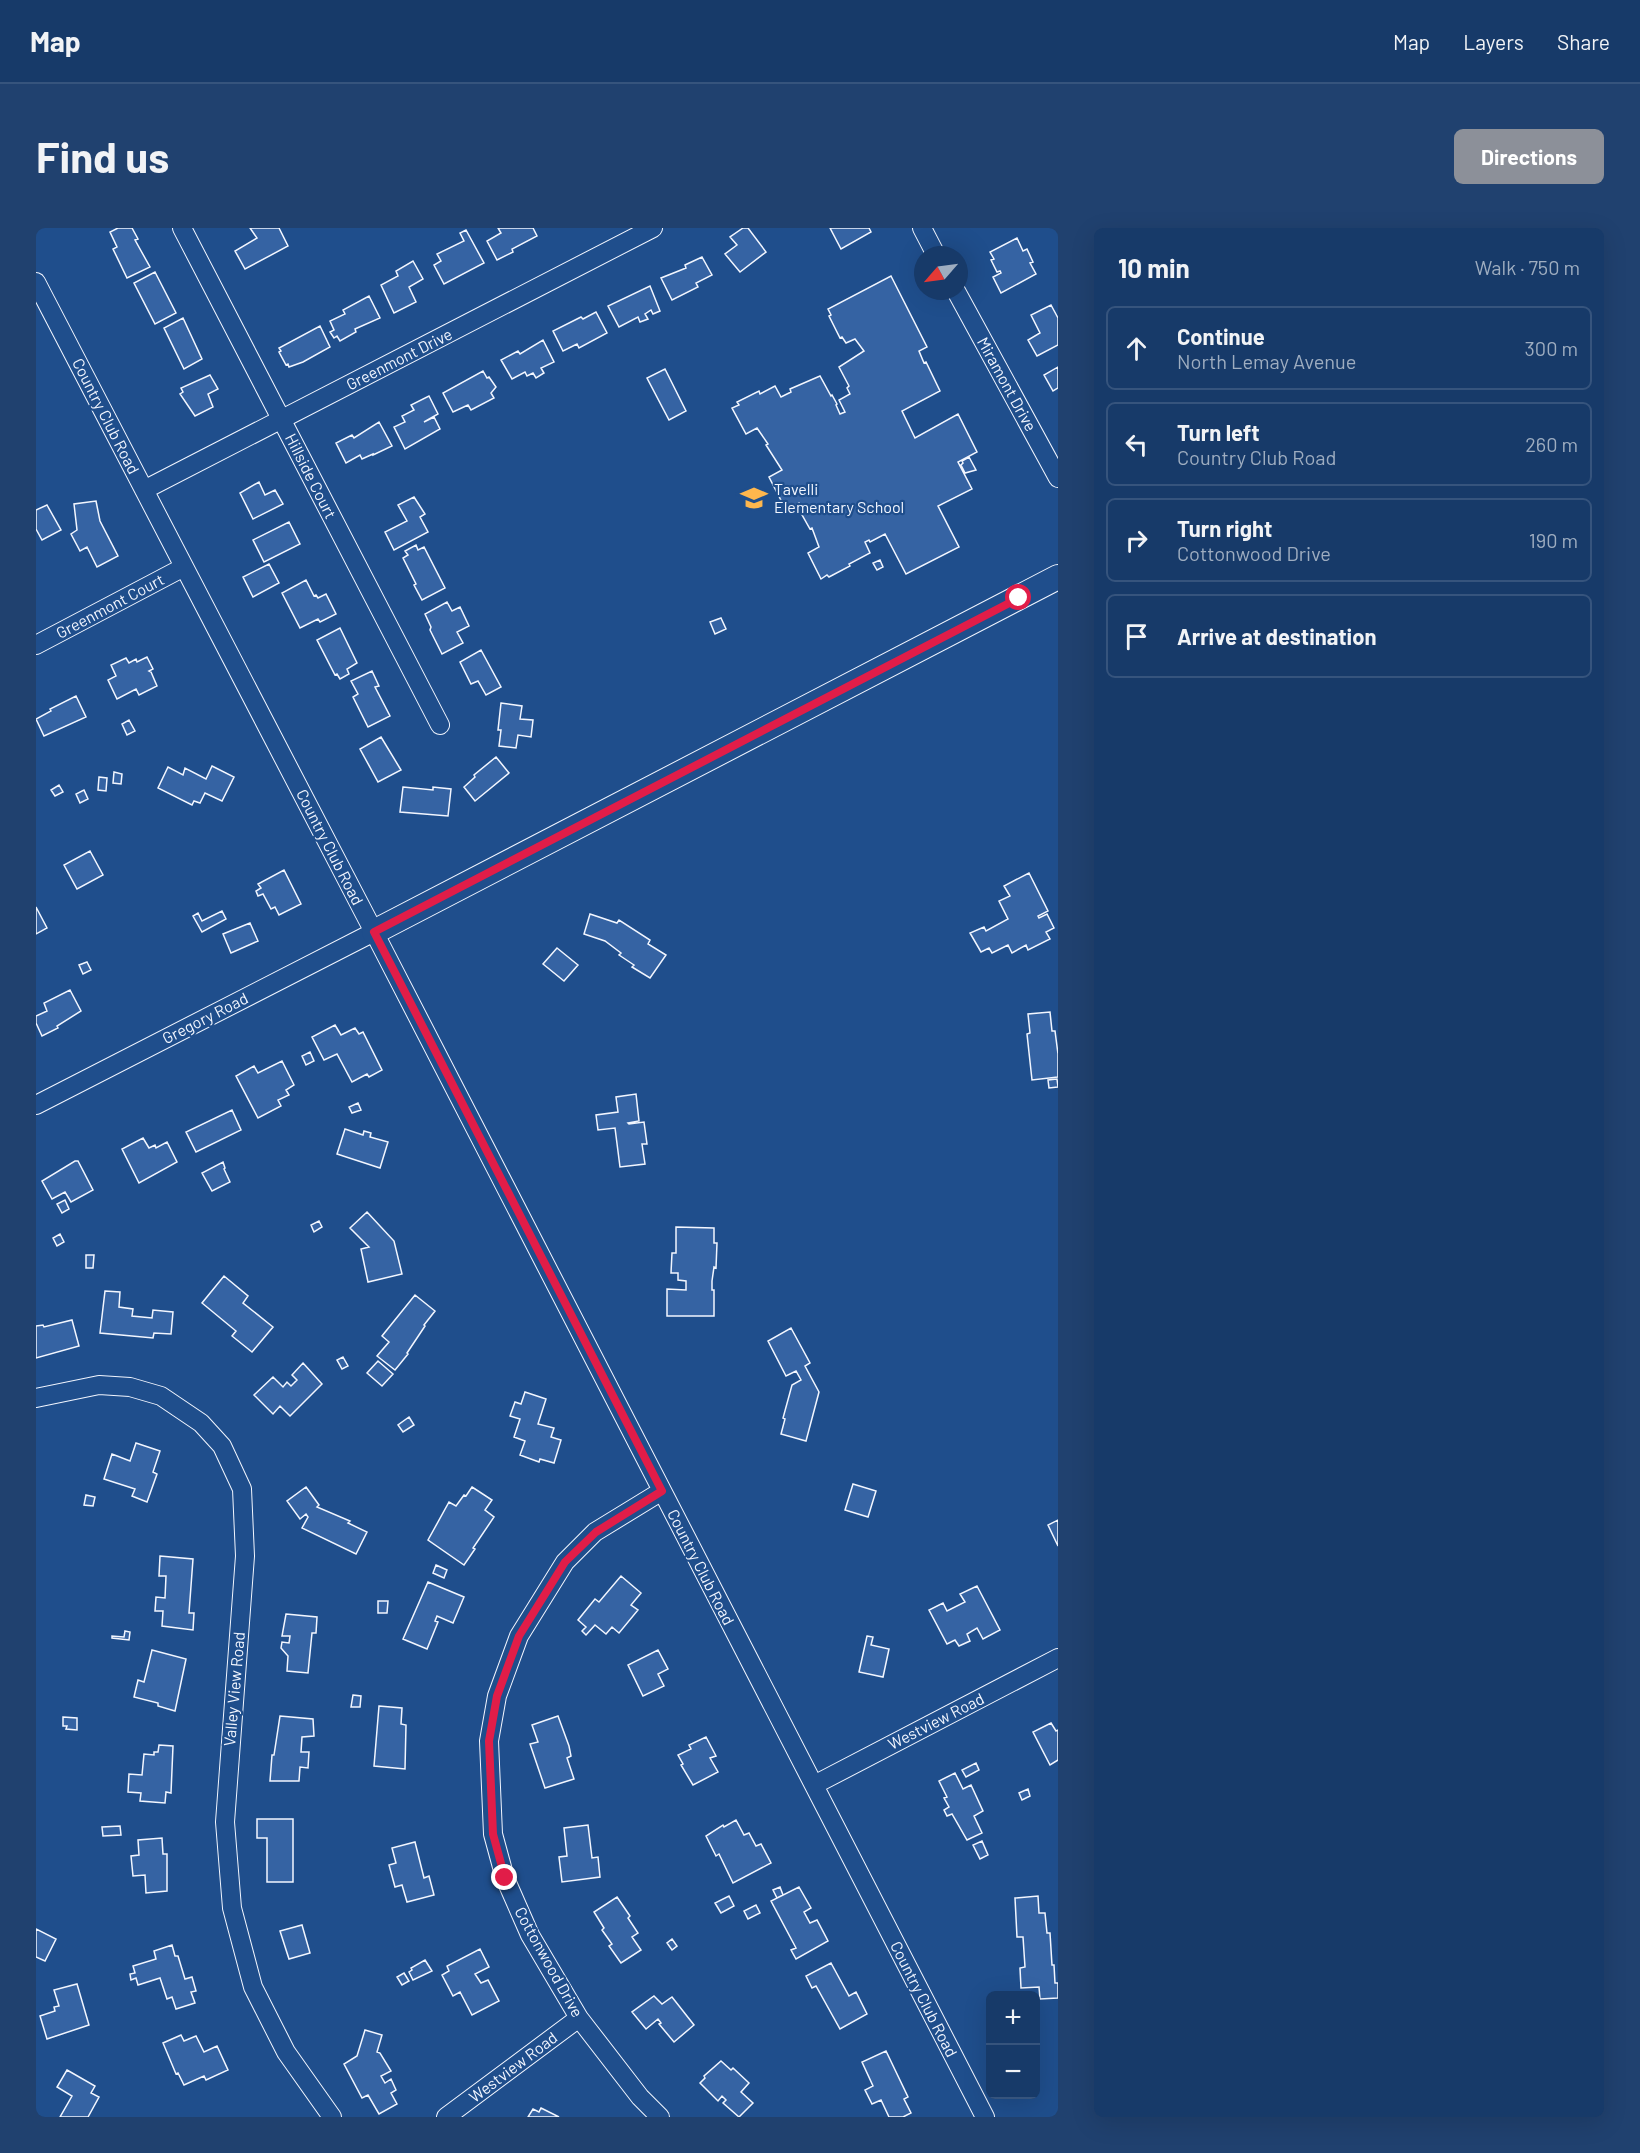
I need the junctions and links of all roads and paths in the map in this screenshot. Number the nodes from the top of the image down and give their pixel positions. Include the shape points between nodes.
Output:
1 (182, 228) edge
2 (653, 228) edge
3 (922, 228) edge
4 (931, 246) edge
5 (36, 282) edge
6 (961, 300) edge
7 (282, 420) junction
8 (1058, 478) edge
9 (144, 490) junction
10 (184, 567) junction
11 (1058, 577) edge
12 (36, 645) edge
13 (441, 725) dead end
14 (374, 932) junction
15 (36, 1105) edge
16 (36, 1398) edge
17 (662, 1491) junction
18 (1058, 1658) edge
19 (814, 1785) junction
20 (579, 2018) junction
21 (332, 2117) edge
22 (446, 2117) edge
23 (660, 2117) edge
24 (985, 2117) edge

1 - 7 street, Hillside Court
2 - 7 street, Greenmont Drive
3 - 4 street
5 - 9 street, Country Club Road
6 - 8 street, Miramont Drive
7 - 9 street, Greenmont Drive
7 - 13 street, Hillside Court
9 - 10 street, Country Club Road
10 - 12 street, Greenmont Court
10 - 14 street, Country Club Road
11 - 14 main road
14 - 15 street, Gregory Road
14 - 17 street, Country Club Road
16 - 21 street, Valley View Road via 99,1385 130,1387 161,1396 201,1423 222,1446 242,1489 245,1556 225,1822 232,1908 253,1987 286,2052
17 - 19 street, Country Club Road
17 - 20 street, Cottonwood Drive via 596,1532 565,1562 519,1636 497,1696 489,1741 493,1834 505,1878 530,1935
18 - 19 street, Westview Road
19 - 24 street, Country Club Road
20 - 22 street, Westview Road
20 - 23 street, Cottonwood Drive

